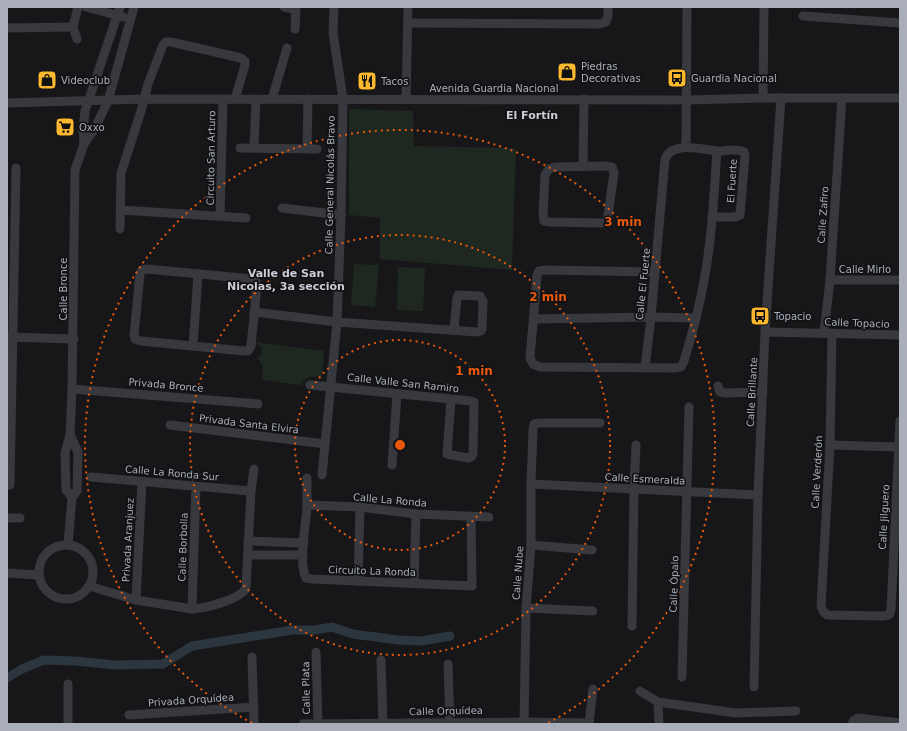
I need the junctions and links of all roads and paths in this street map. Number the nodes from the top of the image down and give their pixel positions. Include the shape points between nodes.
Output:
1 (78, 7) edge
2 (86, 7) edge
3 (134, 7) edge
4 (284, 7) edge
5 (334, 7) edge
6 (408, 7) edge
7 (608, 7) edge
8 (687, 7) edge
9 (764, 7) edge
10 (296, 8) edge
11 (119, 11) edge
12 (803, 16) dead end
13 (130, 19) junction
14 (408, 23) junction
15 (900, 23) edge
16 (74, 27) junction
17 (7, 28) edge
18 (295, 29) dead end
19 (77, 39) dead end
20 (287, 48) dead end
21 (764, 98) junction
22 (781, 98) junction
23 (842, 98) junction
24 (900, 98) edge
25 (144, 99) junction
26 (223, 99) junction
27 (235, 99) junction
28 (256, 99) junction
29 (272, 99) junction
30 (308, 99) junction
31 (343, 99) junction
32 (406, 99) junction
33 (584, 99) junction
34 (687, 100) junction
35 (108, 101) junction
36 (88, 102) junction
37 (7, 103) edge
38 (84, 144) junction
39 (254, 147) junction
40 (686, 147) junction
41 (240, 148) dead end
42 (307, 148) junction
43 (317, 149) dead end
44 (717, 150) junction
45 (667, 154) joint
46 (582, 166) junction
47 (16, 168) dead end
48 (11, 184) edge
49 (282, 208) dead end
50 (121, 210) junction
51 (342, 215) junction
52 (220, 216) junction
53 (712, 217) junction
54 (246, 218) dead end
55 (120, 230) dead end
56 (11, 235) edge
57 (655, 272) junction
58 (198, 274) junction
59 (830, 280) junction
60 (900, 280) edge
61 (10, 285) edge
62 (254, 312) junction
63 (651, 317) junction
64 (696, 318) junction
65 (534, 319) junction
66 (337, 322) junction
67 (454, 330) junction
68 (765, 332) junction
69 (828, 333) junction
70 (900, 335) edge
71 (10, 337) edge
72 (74, 339) junction
73 (193, 346) junction
74 (645, 368) junction
75 (310, 385) dead end
76 (718, 386) dead end
77 (330, 387) junction
78 (72, 389) junction
79 (10, 390) edge
80 (763, 392) junction
81 (397, 394) junction
82 (450, 399) junction
83 (258, 404) dead end
84 (689, 407) dead end
85 (900, 421) edge
86 (600, 423) dead end
87 (170, 426) dead end
88 (70, 435) junction
89 (325, 444) junction
90 (636, 445) dead end
91 (830, 445) junction
92 (898, 447) junction
93 (392, 465) dead end
94 (9, 466) edge
95 (254, 469) dead end
96 (322, 475) dead end
97 (66, 477) junction
98 (77, 477) junction
99 (91, 477) dead end
100 (307, 478) dead end
101 (142, 482) junction
102 (530, 484) junction
103 (10, 485) dead end
104 (196, 487) junction
105 (251, 490) junction
106 (634, 490) junction
107 (688, 492) junction
108 (758, 495) junction
109 (72, 497) junction
110 (307, 505) junction
111 (360, 508) junction
112 (416, 514) junction
113 (471, 516) junction
114 (488, 517) dead end
115 (7, 518) edge
116 (20, 518) dead end
117 (248, 541) junction
118 (304, 542) junction
119 (531, 544) junction
120 (68, 545) junction
121 (592, 550) dead end
122 (248, 555) junction
123 (302, 555) junction
124 (7, 573) edge
125 (38, 574) junction
126 (358, 581) junction
127 (414, 583) junction
128 (89, 586) junction
129 (136, 600) junction
130 (526, 608) junction
131 (192, 609) junction
132 (593, 611) dead end
133 (889, 615) joint
134 (632, 626) dead end
135 (316, 652) dead end
136 (252, 657) dead end
137 (381, 660) dead end
138 (448, 664) dead end
139 (682, 677) dead end
140 (68, 684) dead end
141 (754, 687) dead end
142 (593, 689) dead end
143 (640, 690) dead end
144 (658, 702) junction
145 (254, 707) junction
146 (796, 711) dead end
147 (129, 715) dead end
148 (450, 723) edge
149 (524, 723) edge
150 (900, 723) edge
151 (68, 724) edge
152 (254, 724) edge
153 (303, 724) edge
154 (318, 724) edge
155 (383, 724) edge
156 (589, 724) edge
157 (659, 724) edge
158 (852, 724) edge

1 - 16 street
2 - 11 street
3 - 13 street, Calle Bronce
4 - 10 street
5 - 31 street, Calle General Nicolás Bravo via 333,33
6 - 14 street
7 - 14 street via 606,22 600,24
8 - 34 street
9 - 21 street
10 - 18 street
11 - 13 street
11 - 36 street, Calle Bronce
12 - 15 street
13 - 35 street, Calle Bronce
14 - 32 street
16 - 17 street
16 - 19 street
20 - 29 street
21 - 22 street, Avenida Guardia Nacional
21 - 34 street, Avenida Guardia Nacional
22 - 23 street, Avenida Guardia Nacional
22 - 68 street, Calle Brillante
23 - 24 street, Avenida Guardia Nacional
23 - 59 street, Calle Zafiro
25 - 26 street, Avenida Guardia Nacional
25 - 27 street via 166,42 241,58 245,65
25 - 35 street, Avenida Guardia Nacional
25 - 50 street via 121,173
26 - 27 street, Avenida Guardia Nacional
26 - 52 street, Circuito San Arturo
27 - 28 street, Avenida Guardia Nacional
28 - 29 street, Avenida Guardia Nacional
28 - 39 street
29 - 30 street, Avenida Guardia Nacional
30 - 31 street, Avenida Guardia Nacional
30 - 42 street
31 - 32 street, Avenida Guardia Nacional
31 - 51 street, Calle General Nicolás Bravo
32 - 33 street, Avenida Guardia Nacional
33 - 34 street, Avenida Guardia Nacional
33 - 46 street
34 - 40 street
35 - 36 street, Avenida Guardia Nacional
35 - 38 street, Calle Bronce
36 - 37 street, Avenida Guardia Nacional
36 - 38 street, Calle Bronce via 83,131
38 - 72 street, Calle Bronce via 75,170
39 - 41 street
39 - 42 street
40 - 44 street, El Fuerte
40 - 45 street, El Fuerte via 672,150
42 - 43 street
44 - 53 street
44 - 53 street, El Fuerte via 744,152 743,188 740,215
45 - 57 street, Calle El Fuerte
46 - 46 street via 612,167 614,173 606,222 544,221 545,175 549,169
47 - 48 street
48 - 56 street
49 - 51 street
50 - 52 street, Circuito San Arturo
50 - 55 street
51 - 66 street, Calle General Nicolás Bravo
52 - 54 street, Circuito San Arturo
53 - 64 street
56 - 61 street
57 - 63 street, Calle El Fuerte
57 - 65 street via 539,271
58 - 62 street via 256,281
58 - 73 street
58 - 73 street via 142,270 134,335 135,339 141,341
59 - 60 street, Calle Mirlo
59 - 69 street, Calle Zafiro
61 - 71 street
62 - 66 street
62 - 73 street via 248,351
63 - 64 street
63 - 65 street
63 - 74 street, Calle El Fuerte
64 - 74 street via 680,367
65 - 74 street via 530,358 533,364 540,367
66 - 67 street
66 - 77 street, Calle General Nicolás Bravo
67 - 67 street via 458,295 480,296 481,331
68 - 69 street, Calle Topacio
68 - 80 street, Calle Brillante
69 - 70 street, Calle Topacio
69 - 91 street, Calle Verderón
71 - 72 street
71 - 79 street
72 - 78 street, Calle Bronce
75 - 77 street, Calle Valle San Ramiro
76 - 80 street via 720,392 725,393
77 - 81 street, Calle Valle San Ramiro
77 - 89 street, Calle General Nicolás Bravo
78 - 83 street, Privada Bronce
78 - 88 street, Calle Bronce
79 - 94 street
80 - 108 street, Calle Brillante
81 - 82 street, Calle Valle San Ramiro
81 - 93 street
82 - 82 street, Calle Valle San Ramiro via 474,402 471,457 449,456 446,452
84 - 107 street, Calle Ópalo
85 - 92 street, Calle Jilguero
86 - 102 street, Calle Nube via 534,424
87 - 89 street, Privada Santa Elvira
88 - 97 street, Calle Bronce via 65,453
88 - 98 street, Calle Bronce via 78,452
89 - 96 street, Calle General Nicolás Bravo
90 - 106 street
91 - 92 street
91 - 133 street, Calle Verderón via 821,606 827,615
92 - 133 street, Calle Jilguero
94 - 103 street
95 - 105 street
97 - 98 street
97 - 109 street, Calle Bronce via 66,490
98 - 109 street, Calle Bronce via 77,491
99 - 101 street, Calle La Ronda Sur
100 - 110 street
101 - 104 street, Calle La Ronda Sur
101 - 129 street, Privada Aranjuez
102 - 106 street, Calle Esmeralda
102 - 119 street, Calle Nube
104 - 105 street, Calle La Ronda Sur
104 - 131 street, Calle Borbolla
105 - 117 street
106 - 107 street, Calle Esmeralda
106 - 134 street
107 - 108 street, Calle Esmeralda
107 - 139 street, Calle Ópalo
108 - 141 street, Calle Brillante
109 - 120 street, Calle Bronce
110 - 111 street, Calle La Ronda
110 - 118 street
111 - 112 street, Calle La Ronda
111 - 126 street
112 - 113 street, Calle La Ronda
112 - 127 street
113 - 114 street, Calle La Ronda
113 - 127 street, Circuito La Ronda via 472,586
115 - 116 street
117 - 118 street
117 - 122 street
118 - 123 street, Circuito La Ronda
119 - 121 street
119 - 130 street, Calle Nube
120 - 125 street via 59,546 43,556
120 - 128 street via 85,552 90,560 93,578
122 - 123 street
122 - 131 street via 244,592
123 - 126 street, Circuito La Ronda via 303,573 306,578
124 - 125 street
125 - 128 street via 45,590 59,599 68,600 76,597 84,593
126 - 127 street, Circuito La Ronda
128 - 129 street
129 - 131 street
130 - 132 street
130 - 149 street, Calle Nube
135 - 154 street, Calle Plata
136 - 145 street
137 - 155 street
138 - 148 street
140 - 151 street
142 - 156 street
143 - 144 street
144 - 146 street via 736,712
144 - 157 street
145 - 147 street, Privada Orquídea
145 - 152 street
148 - 149 street, Calle Orquídea
148 - 155 street, Calle Orquídea
149 - 156 street, Calle Orquídea
150 - 158 street via 858,718
153 - 154 street, Calle Orquídea
154 - 155 street, Calle Orquídea

